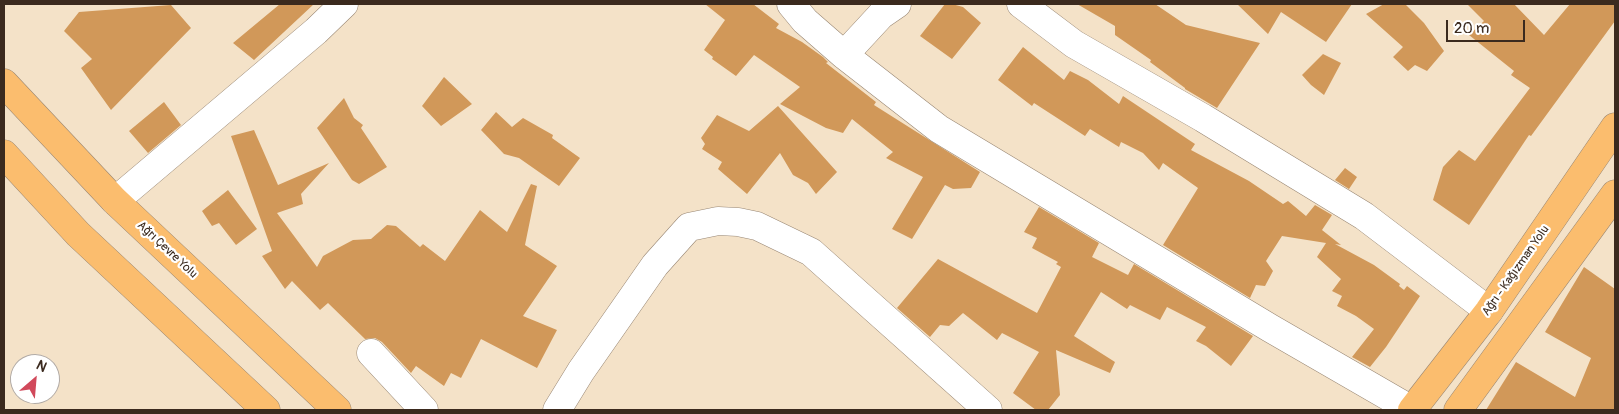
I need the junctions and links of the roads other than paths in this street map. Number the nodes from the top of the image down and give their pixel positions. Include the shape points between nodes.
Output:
1 (344, 4) edge
2 (791, 4) edge
3 (897, 4) edge
4 (1022, 4) edge
5 (844, 55) junction
6 (4, 82) edge
7 (1615, 127) edge
8 (4, 154) edge
9 (1615, 194) edge
10 (114, 201) junction
11 (1489, 311) junction
12 (371, 353) dead end
13 (266, 410) edge
14 (337, 410) edge
15 (424, 410) edge
16 (557, 410) edge
17 (988, 410) edge
18 (1412, 410) edge
19 (1458, 410) edge

1 - 10 street
2 - 5 street via 805,21
3 - 5 street via 881,15
4 - 11 street via 1074,44 1364,216
5 - 18 street via 939,129
6 - 10 main road, Ağrı Çevre Yolu
7 - 11 main road, Ağrı - Kağızman Yolu
8 - 13 main road via 78,234
9 - 19 main road
10 - 14 main road, Ağrı Çevre Yolu
11 - 18 main road, Ağrı - Kağızman Yolu
12 - 15 street
16 - 17 street via 655,265 690,227 718,221 757,226 811,252

